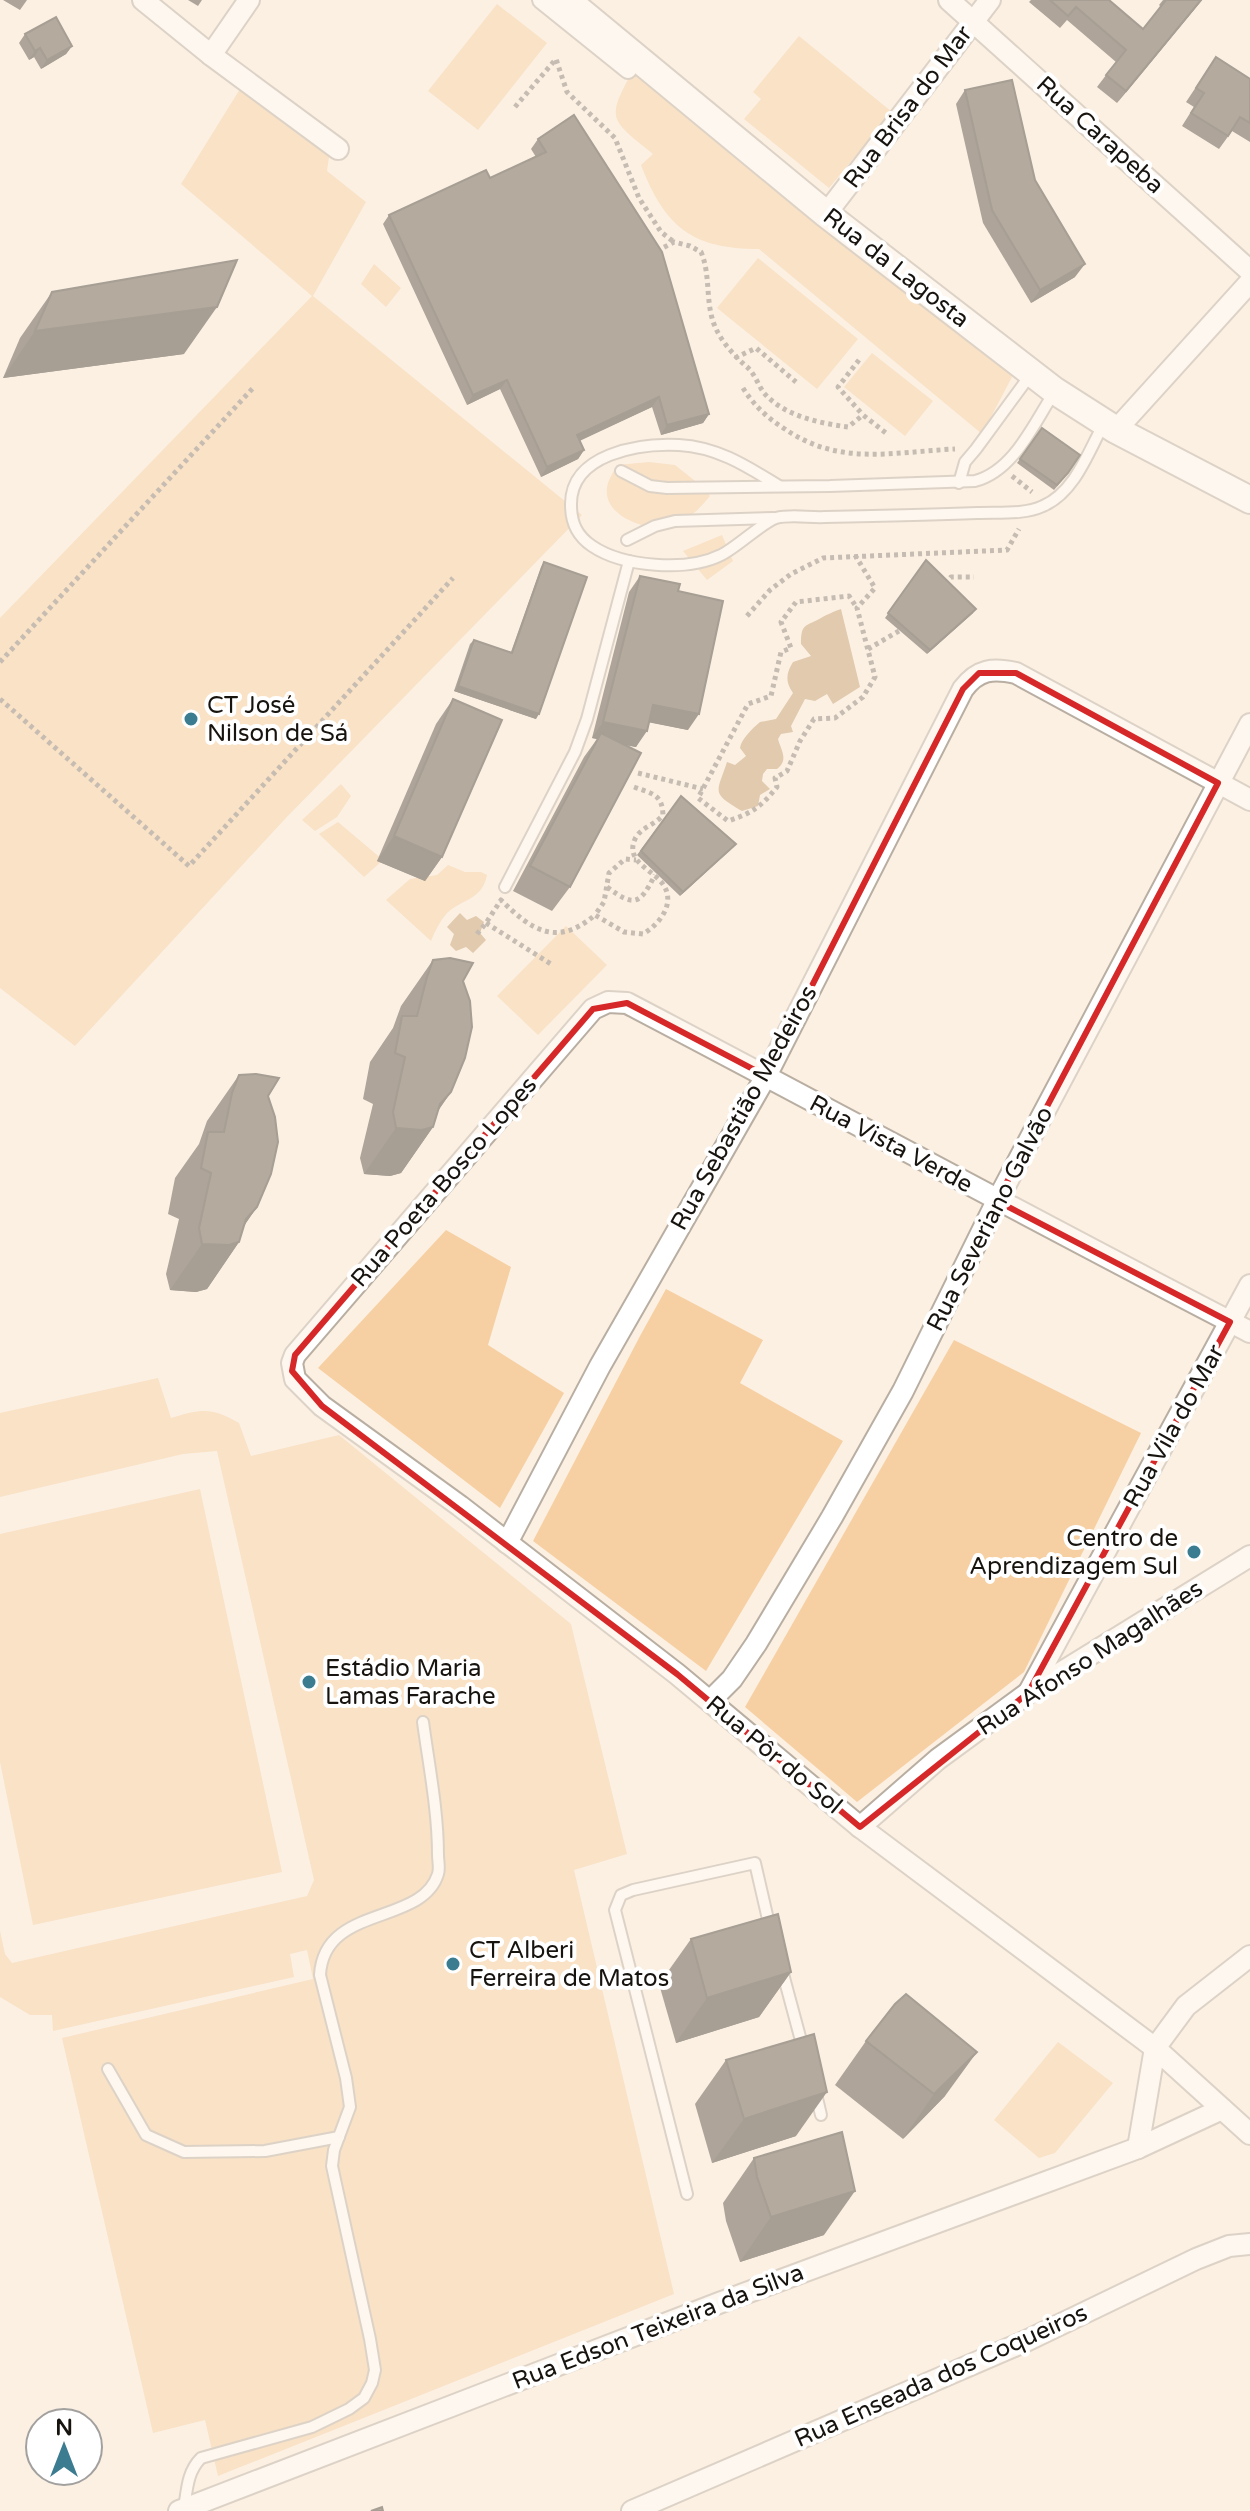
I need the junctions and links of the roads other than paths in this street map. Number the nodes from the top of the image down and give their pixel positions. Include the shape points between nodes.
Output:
1 (143, 0) edge
2 (249, 0) edge
3 (541, 0) edge
4 (567, 0) edge
5 (949, 0) edge
6 (990, 0) edge
7 (973, 21) junction
8 (211, 55) junction
9 (628, 70) dead end
10 (338, 149) dead end
11 (826, 214) junction
12 (1250, 271) edge
13 (1250, 282) edge
14 (1031, 374) junction
15 (1055, 391) junction
16 (1110, 426) junction
17 (621, 471) dead end
18 (959, 483) junction
19 (779, 486) junction
20 (1250, 500) edge
21 (775, 518) junction
22 (627, 540) dead end
23 (629, 561) junction
24 (1250, 724) edge
25 (1218, 783) junction
26 (1250, 800) edge
27 (505, 887) dead end
28 (617, 1002) joint
29 (766, 1076) junction
30 (997, 1201) junction
31 (1250, 1285) edge
32 (1230, 1322) junction
33 (1250, 1332) edge
34 (295, 1379) joint
35 (507, 1543) junction
36 (1250, 1556) edge
37 (1028, 1693) junction
38 (710, 1701) junction
39 (423, 1722) dead end
40 (860, 1827) junction
41 (772, 1935) edge
42 (1250, 1956) edge
43 (780, 1965) edge
44 (1155, 2048) junction
45 (805, 2055) edge
46 (108, 2069) dead end
47 (813, 2085) edge
48 (1222, 2109) junction
49 (821, 2115) edge
50 (1250, 2134) edge
51 (339, 2137) junction
52 (1138, 2148) junction
53 (687, 2194) dead end
54 (1250, 2244) edge
55 (182, 2510) edge
56 (632, 2511) edge

1 - 8 street
2 - 8 street
3 - 9 street
4 - 11 street, Rua da Lagosta
5 - 7 street, Rua Carapeba
6 - 7 street, Rua Brisa do Mar
7 - 11 street, Rua Brisa do Mar
7 - 12 street, Rua Carapeba
8 - 10 street
11 - 14 street, Rua da Lagosta
13 - 16 street
14 - 15 street, Rua da Lagosta
14 - 18 lane via 965,462
15 - 16 street, Rua da Lagosta
15 - 18 lane via 1009,462 987,478
16 - 20 street, Rua da Lagosta
16 - 21 lane via 1056,499 1032,511
17 - 19 lane via 650,486 667,488
18 - 19 lane
19 - 23 lane via 727,456 681,445 629,449 593,463 577,477 571,519 593,548
21 - 22 lane via 675,521
21 - 23 lane via 722,555 703,561
23 - 27 lane via 575,752
24 - 25 street, Rua Severiano Galvão
25 - 26 street
25 - 29 street, Rua Sebastião Medeiros via 1016,673 979,673 963,689
25 - 30 street, Rua Severiano Galvão
28 - 29 street, Rua Vista Verde
28 - 34 street, Rua Poeta Bosco Lopes via 593,1009 295,1355
29 - 30 street, Rua Vista Verde
29 - 35 street, Rua Sebastião Medeiros via 600,1366
30 - 32 street, Rua Vista Verde
30 - 38 street, Rua Severiano Galvão via 903,1391 832,1517 756,1644
31 - 32 street, Rua Vila do Mar
32 - 33 street, Rua Vista Verde
32 - 37 street, Rua Vila do Mar
34 - 35 street, Rua Pôr do Sol via 322,1406
35 - 38 street, Rua Pôr do Sol
36 - 37 street, Rua Afonso Magalhães
37 - 40 street, Rua Afonso Magalhães via 938,1759
38 - 40 street, Rua Pôr do Sol
39 - 51 lane via 438,1873 428,1891 405,1906 342,1932 320,1968 350,2107
40 - 44 street, Rua Pôr do Sol
41 - 53 lane via 755,1863 633,1890 621,1895 615,1910
42 - 44 street via 1186,2006
43 - 45 lane
44 - 48 street, Rua Pôr do Sol
44 - 52 street
46 - 51 lane via 146,2135 184,2152 265,2151
47 - 49 lane
48 - 50 street, Rua Pôr do Sol
48 - 52 street, Rua Edson Teixeira da Silva
51 - 55 lane via 332,2166 370,2339 372,2383 349,2409 312,2427 201,2458 193,2466
52 - 55 street, Rua Edson Teixeira da Silva
54 - 56 street, Rua Enseada dos Coqueiros via 1196,2259 1026,2341

